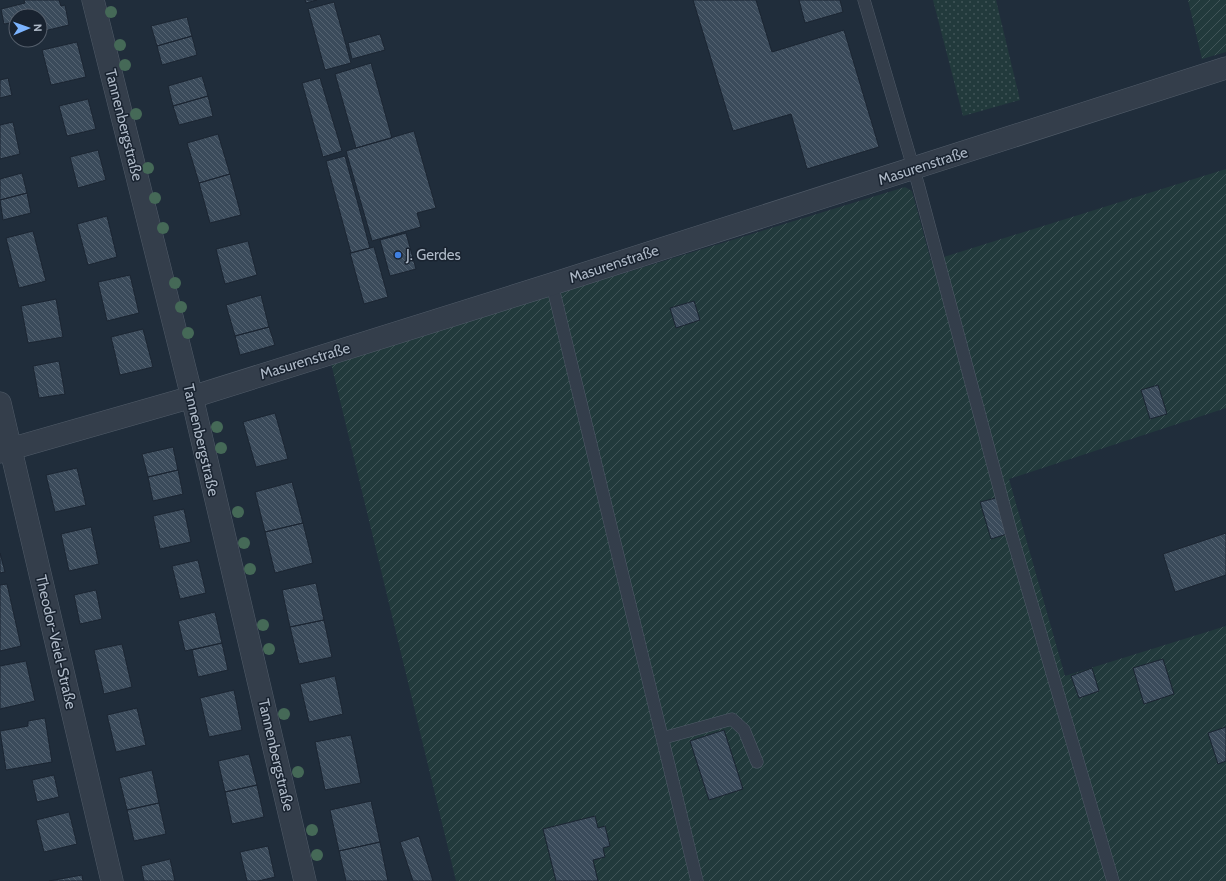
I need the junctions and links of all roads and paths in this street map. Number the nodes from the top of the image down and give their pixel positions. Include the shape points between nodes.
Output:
1 (93, 0) edge
2 (864, 0) edge
3 (1226, 68) edge
4 (913, 169) junction
5 (552, 284) junction
6 (192, 397) junction
7 (0, 403) edge
8 (5, 451) edge
9 (663, 738) junction
10 (757, 762) dead end
11 (112, 881) edge
12 (305, 881) edge
13 (697, 881) edge
14 (1113, 881) edge

1 - 6 street, Tannenbergstraße
2 - 4 lane
3 - 4 street, Masurenstraße
4 - 5 street, Masurenstraße
4 - 14 lane via 1012,536
5 - 6 street, Masurenstraße
5 - 9 lane
6 - 8 street, Masurenstraße
6 - 12 street, Tannenbergstraße
7 - 8 street, Theodor-Veiel-Straße
8 - 11 street, Theodor-Veiel-Straße
9 - 10 lane via 732,719 744,730
9 - 13 lane

